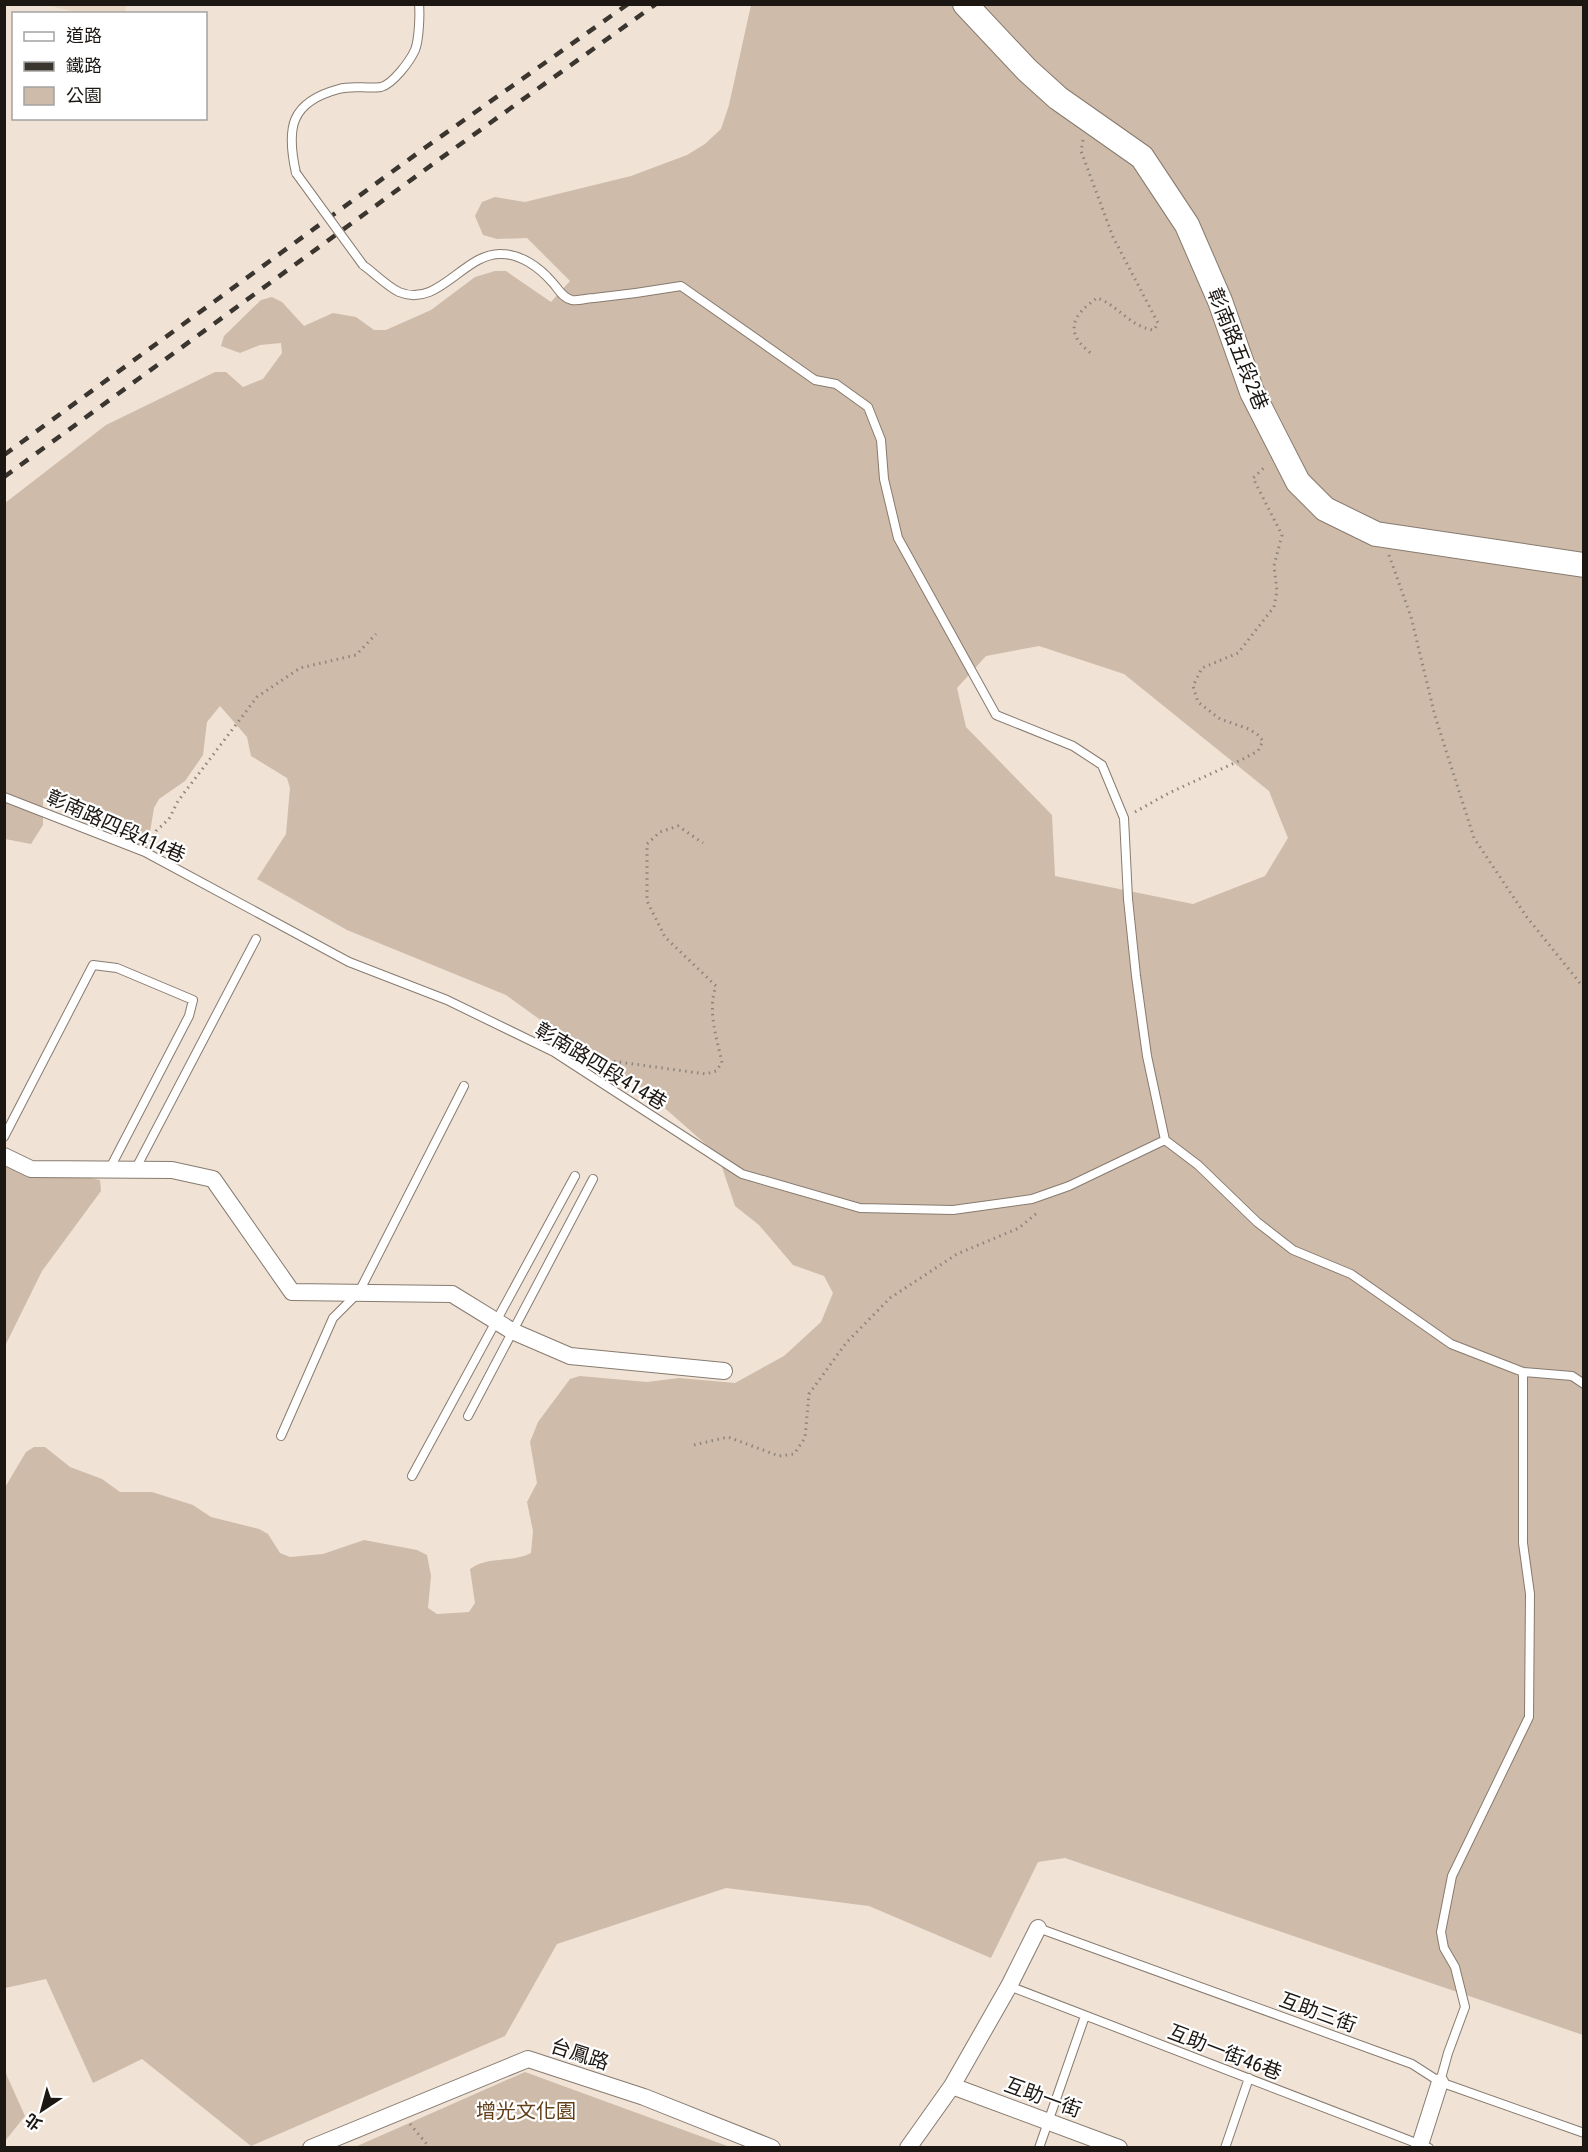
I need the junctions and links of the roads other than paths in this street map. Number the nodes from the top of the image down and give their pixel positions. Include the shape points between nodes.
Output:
1 (419, 4) edge
2 (966, 4) edge
3 (1584, 565) edge
4 (4, 797) edge
5 (256, 939) dead end
6 (464, 1086) dead end
7 (4, 1137) edge
8 (1165, 1140) junction
9 (4, 1156) edge
10 (109, 1170) junction
11 (135, 1170) junction
12 (575, 1176) dead end
13 (593, 1179) dead end
14 (358, 1292) junction
15 (496, 1323) junction
16 (512, 1331) junction
17 (724, 1371) dead end
18 (1523, 1372) junction
19 (1584, 1384) edge
20 (468, 1416) dead end
21 (281, 1436) dead end
22 (412, 1476) dead end
23 (1038, 1928) joint
24 (1010, 1986) junction
25 (1085, 2016) junction
26 (1249, 2078) junction
27 (1440, 2082) junction
28 (952, 2086) junction
29 (1048, 2121) junction
30 (1584, 2133) edge
31 (1422, 2146) edge
32 (311, 2148) edge
33 (772, 2148) edge
34 (908, 2148) edge
35 (1039, 2148) edge
36 (1119, 2148) edge
37 (1225, 2148) edge

1 - 8 lane, bridge via 415,50 394,80 382,87 340,88 300,109 292,124 291,151 296,173 363,265 399,292 417,295 440,288 490,254 505,254 536,266 570,300 681,286 815,380 836,384 868,407 881,440 884,479 898,538 996,715 1072,746 1102,765 1124,818 1136,976
2 - 3 street, 彰南路五段2巷 via 1058,98 1142,157 1186,225 1220,301 1252,392 1298,482 1325,508 1376,534
4 - 8 lane, 彰南路四段414巷 via 145,852 349,962 447,1000 554,1052 742,1174 860,1208 953,1210 1032,1199 1069,1186
5 - 11 lane
6 - 14 lane
7 - 10 lane via 93,965 117,968 193,1000 189,1016
8 - 18 lane via 1293,1250 1351,1274 1451,1344
9 - 10 street via 31,1169
10 - 11 street
11 - 14 street via 172,1170 213,1179 292,1292
12 - 15 lane
13 - 16 lane
14 - 15 street via 452,1294
14 - 21 lane via 333,1318
15 - 16 street
15 - 22 lane
16 - 17 street via 570,1356
16 - 20 lane
18 - 19 lane via 1572,1376
18 - 27 lane via 1523,1543 1530,1594 1529,1717 1452,1876 1441,1932 1465,2007
23 - 24 street
23 - 27 lane, 互助三街 via 1412,2064
24 - 25 lane, 互助一街46巷
24 - 28 street
25 - 26 lane, 互助一街46巷
25 - 29 lane
26 - 31 lane, 互助一街46巷
26 - 37 lane
27 - 30 lane, 互助三街
27 - 31 street
28 - 29 street, 互助一街
28 - 34 street
29 - 35 lane
29 - 36 street, 互助一街
32 - 33 street, 台鳳路 via 528,2060 644,2097

